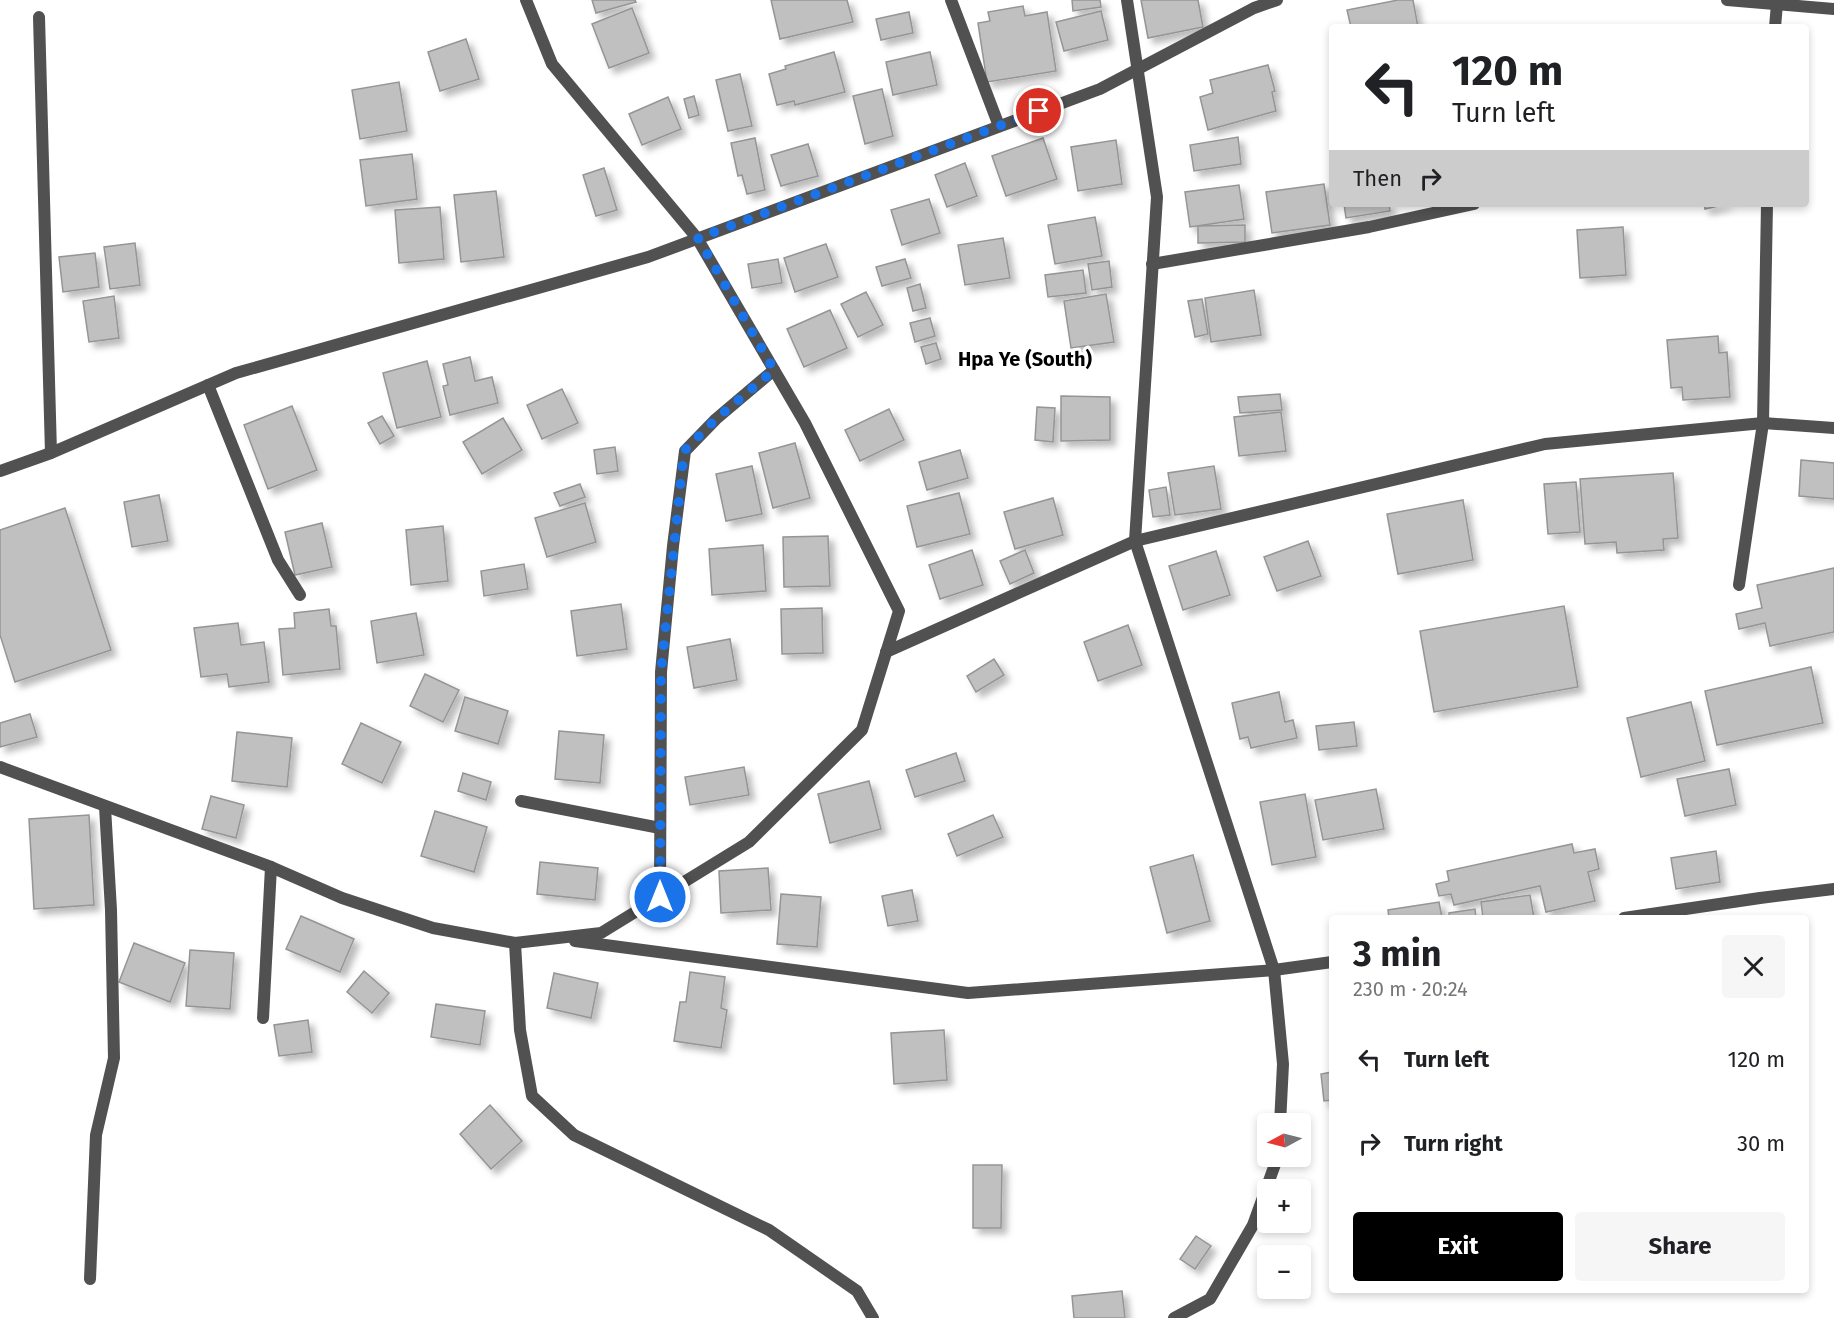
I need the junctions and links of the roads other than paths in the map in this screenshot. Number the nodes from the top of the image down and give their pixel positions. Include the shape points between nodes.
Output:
1 (526, 0) edge
2 (951, 0) edge
3 (1126, 0) edge
4 (1277, 0) edge
5 (1727, 0) edge
6 (1777, 4) junction
7 (1834, 9) edge
8 (39, 16) dead end
9 (1775, 24) edge
10 (1137, 70) junction
11 (999, 126) junction
12 (1460, 207) edge
13 (1767, 207) edge
14 (698, 238) junction
15 (1152, 264) junction
16 (774, 370) junction
17 (208, 385) junction
18 (1763, 423) junction
19 (1834, 428) edge
20 (51, 453) junction
21 (0, 471) edge
22 (1135, 541) junction
23 (1739, 585) dead end
24 (300, 595) dead end
25 (886, 652) junction
26 (0, 767) edge
27 (521, 801) dead end
28 (105, 807) junction
29 (660, 828) junction
30 (271, 867) junction
31 (1834, 890) edge
32 (660, 897) junction
33 (1645, 915) edge
34 (556, 938) junction
35 (515, 943) junction
36 (1329, 962) edge
37 (1274, 970) junction
38 (263, 1018) dead end
39 (1280, 1113) edge
40 (1274, 1167) edge
41 (90, 1279) dead end
42 (873, 1318) edge
43 (1174, 1318) edge

1 - 14 street via 552,64
2 - 11 street
3 - 10 street
4 - 10 street via 1254,8
5 - 6 street
6 - 7 street
6 - 9 street
8 - 20 street
10 - 11 street
10 - 15 street via 1157,197
11 - 14 street
12 - 15 street via 1369,227
13 - 18 street
14 - 16 street
14 - 17 street via 648,257 236,373
15 - 22 street
16 - 25 street via 805,423 899,611
16 - 29 street via 684,451 661,672
17 - 20 street
17 - 24 street via 278,560
18 - 19 street
18 - 22 street via 1545,444
18 - 23 street
20 - 21 street
22 - 25 street
22 - 37 street
25 - 32 street via 862,730 749,842
26 - 28 street
27 - 29 street
28 - 30 street
28 - 41 street via 114,1058 96,1135
29 - 32 street
30 - 35 street via 342,898 433,928
30 - 38 street
31 - 33 street
32 - 34 street via 601,933
34 - 35 street
34 - 37 street via 968,993
35 - 42 street via 520,1030 532,1096 574,1135 769,1230 857,1292
36 - 37 street
37 - 39 street via 1282,1064
40 - 43 street via 1253,1225 1210,1299

